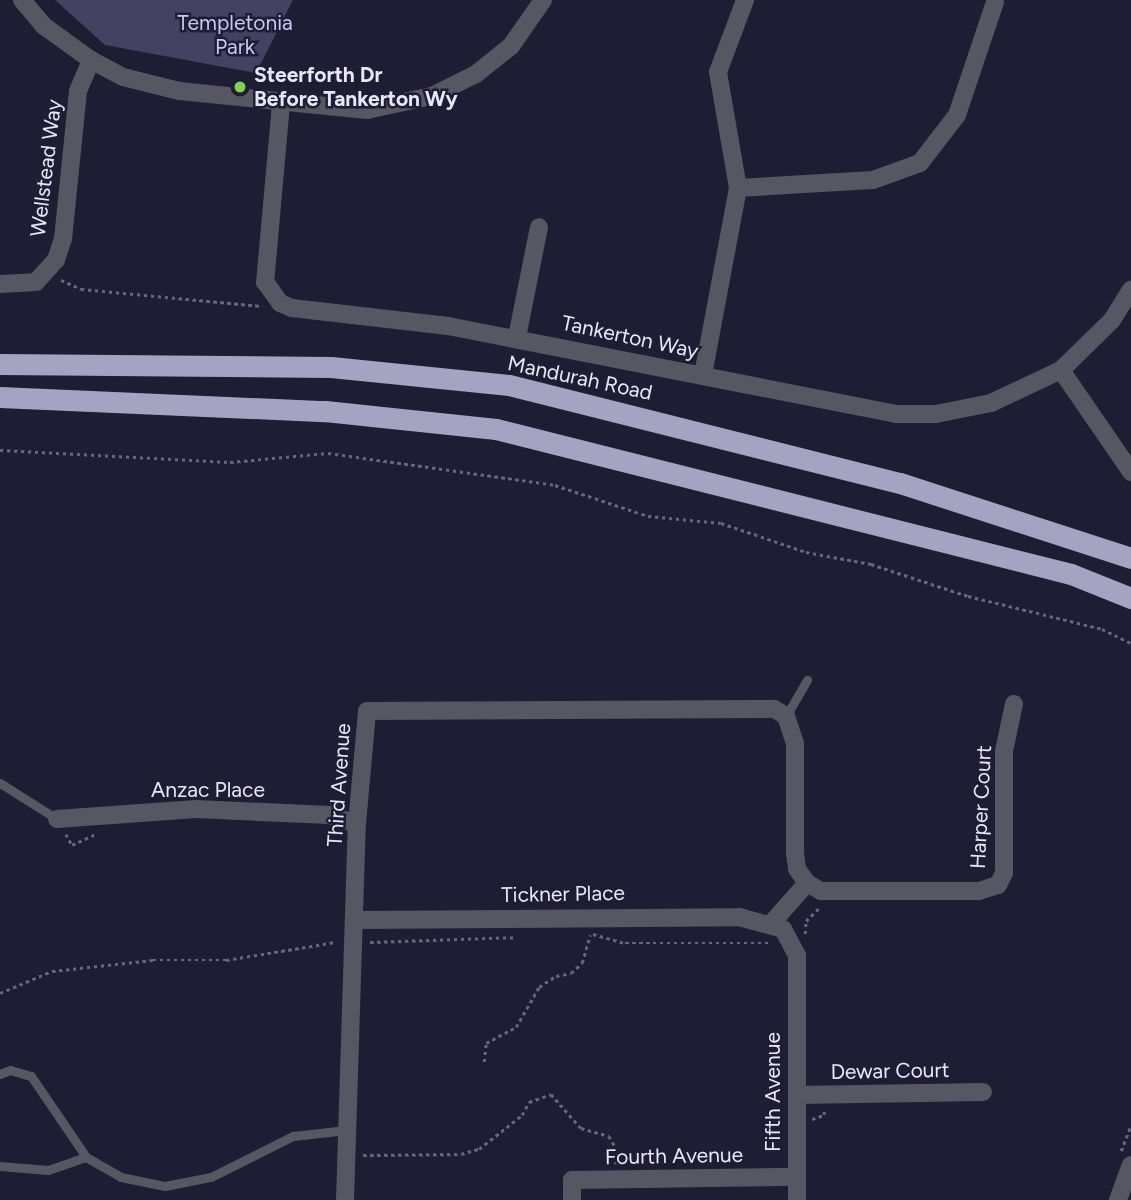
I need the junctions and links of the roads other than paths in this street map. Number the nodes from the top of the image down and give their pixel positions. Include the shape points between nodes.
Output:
1 (22, 0) edge
2 (543, 0) edge
3 (745, 0) edge
4 (995, 2) dead end
5 (91, 60) junction
6 (281, 104) junction
7 (738, 188) junction
8 (539, 227) dead end
9 (0, 284) edge
10 (1131, 290) edge
11 (517, 337) junction
12 (0, 363) edge
13 (1061, 370) junction
14 (703, 375) junction
15 (0, 397) edge
16 (1131, 472) edge
17 (1131, 558) edge
18 (1131, 598) edge
19 (807, 680) dead end
20 (1014, 704) dead end
21 (786, 716) junction
22 (0, 783) edge
23 (57, 819) joint
24 (357, 824) junction
25 (807, 883) junction
26 (355, 920) junction
27 (770, 925) junction
28 (794, 984) junction
29 (0, 1074) edge
30 (983, 1092) dead end
31 (797, 1095) junction
32 (347, 1130) junction
33 (86, 1157) junction
34 (1131, 1165) edge
35 (0, 1166) edge
36 (796, 1177) junction
37 (345, 1200) edge
38 (572, 1200) edge
39 (797, 1200) edge
40 (1118, 1200) edge

1 - 5 street via 44,26
2 - 6 street via 503,53 476,74 432,96 367,110
3 - 7 street via 718,72
4 - 7 street via 957,115 920,163 873,180
5 - 6 street via 147,84
5 - 9 street, Wellstead Way via 78,91 63,239 56,260 36,282
6 - 11 street, Tankerton Way via 264,271 265,282 280,303 308,311
7 - 14 street
8 - 11 street
10 - 13 street, Tankerton Way via 1112,320
11 - 14 street, Tankerton Way
12 - 17 highway, Mandurah Road via 331,367 509,386 900,483
13 - 14 street, Tankerton Way via 991,404 936,414 896,414
13 - 16 street
15 - 18 highway via 325,411 496,429 1071,574
19 - 21 lane
20 - 25 street, Harper Court via 1004,751 1004,873 998,885 979,891 821,891
21 - 24 street, Third Avenue via 762,706 367,711
21 - 25 street via 795,743 795,854 797,869
22 - 23 lane
23 - 24 street, Anzac Place via 197,808 329,815
24 - 26 street, Third Avenue
25 - 27 street
26 - 27 street, Tickner Place via 739,917
26 - 32 street, Third Avenue
27 - 28 street, Fifth Avenue
27 - 28 street, Fifth Avenue via 783,929 792,942 797,955
28 - 31 street, Fifth Avenue
29 - 33 lane via 10,1070 32,1076
30 - 31 street, Dewar Court
31 - 36 street, Fifth Avenue
32 - 33 lane via 293,1136 211,1177 165,1186 121,1177
32 - 37 street, Third Avenue
33 - 35 lane via 48,1170
34 - 40 street
36 - 38 street, Fourth Avenue via 572,1180
36 - 39 street, Fifth Avenue

